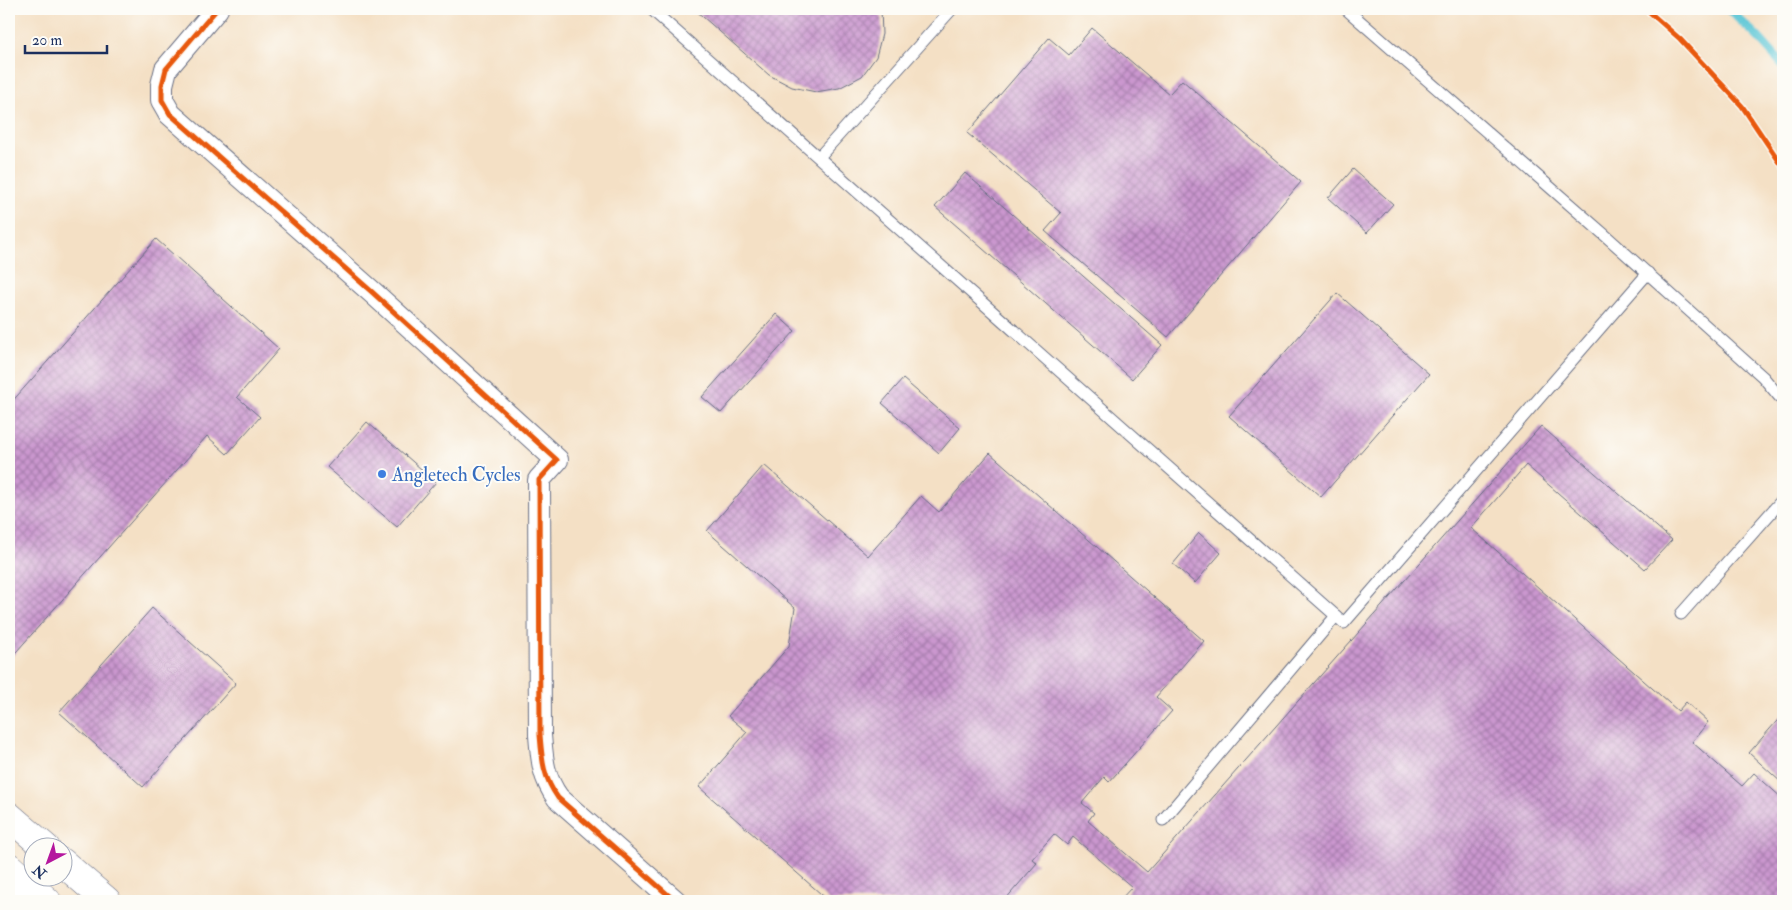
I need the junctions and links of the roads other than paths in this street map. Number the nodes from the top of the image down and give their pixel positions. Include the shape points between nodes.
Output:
1 (217, 9) edge
2 (652, 9) edge
3 (952, 9) edge
4 (1346, 9) edge
5 (819, 157) junction
6 (1648, 273) junction
7 (1783, 401) edge
8 (1783, 499) edge
9 (1682, 614) dead end
10 (1336, 616) junction
11 (9, 816) edge
12 (1163, 820) dead end
13 (34, 838) edge
14 (9, 867) edge
15 (72, 871) edge
16 (9, 896) edge
17 (15, 901) edge
18 (47, 901) edge
19 (107, 901) edge
20 (675, 901) edge

1 - 20 street via 166,69 162,100 170,114 557,460 539,480 540,735 543,767 549,786 558,798
2 - 5 lane
3 - 5 lane
4 - 6 lane
5 - 10 lane
6 - 7 lane via 1763,377
6 - 10 lane via 1344,623
8 - 9 lane
10 - 12 lane
11 - 13 main road
14 - 18 main road
15 - 19 main road
16 - 17 main road

